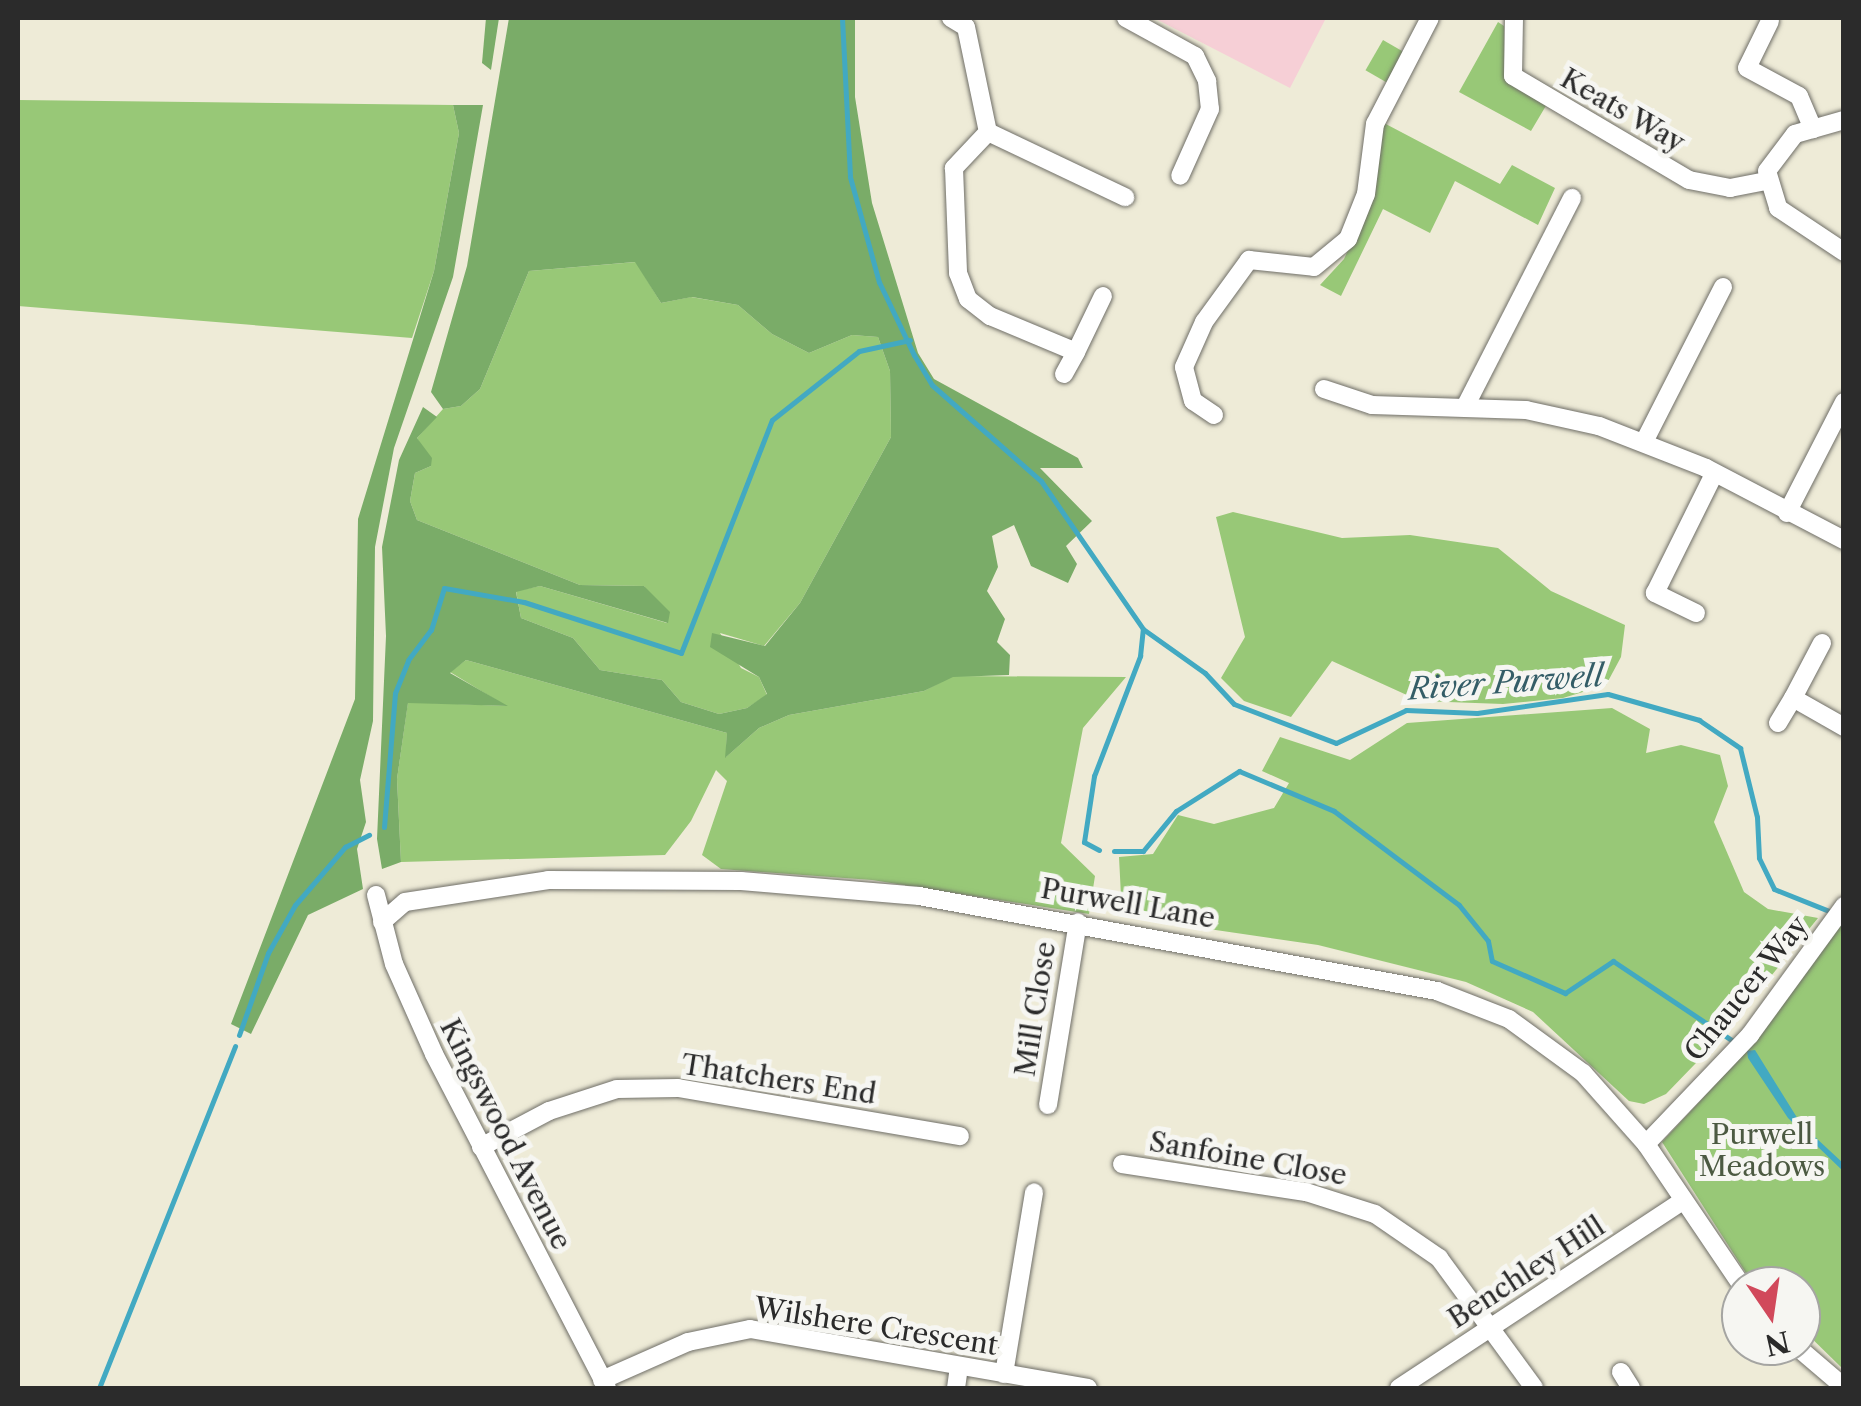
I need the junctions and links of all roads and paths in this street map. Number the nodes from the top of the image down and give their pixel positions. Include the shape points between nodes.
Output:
1 (1126, 18) edge
2 (1430, 18) edge
3 (1508, 20) edge
4 (966, 21) edge
5 (1770, 21) dead end
6 (1844, 120) edge
7 (1813, 129) junction
8 (988, 132) junction
9 (1180, 176) dead end
10 (1767, 181) junction
11 (1124, 197) dead end
12 (1572, 198) dead end
13 (1844, 252) edge
14 (1722, 286) dead end
15 (1103, 296) dead end
16 (1076, 352) junction
17 (1064, 374) dead end
18 (1324, 388) dead end
19 (1844, 402) edge
20 (1465, 406) junction
21 (1214, 416) dead end
22 (1644, 442) junction
23 (1714, 474) junction
24 (1787, 512) junction
25 (1844, 540) edge
26 (1696, 613) dead end
27 (1822, 643) dead end
28 (1793, 698) junction
29 (1778, 723) dead end
30 (1844, 727) edge
31 (376, 896) dead end
32 (1839, 913) edge
33 (382, 922) junction
34 (1078, 922) junction
35 (1048, 1105) dead end
36 (960, 1136) dead end
37 (1646, 1144) junction
38 (481, 1147) junction
39 (1122, 1164) dead end
40 (1034, 1192) dead end
41 (1683, 1202) junction
42 (1728, 1266) edge
43 (1491, 1329) junction
44 (959, 1366) junction
45 (1820, 1366) edge
46 (1004, 1374) junction
47 (605, 1384) edge
48 (1844, 1386) edge
49 (956, 1388) edge
50 (1088, 1388) edge
51 (1399, 1388) edge
52 (1534, 1388) edge

1 - 9 street via 1195,56 1206,81 1210,110
2 - 21 street via 1375,124 1366,194 1348,239 1314,267 1249,260 1204,322 1184,367 1194,401
3 - 10 street, Keats Way via 1512,76 1536,91 1690,180 1730,188
4 - 8 street
5 - 7 street via 1747,68 1799,96
6 - 7 street
7 - 10 street via 1784,141
8 - 11 street
8 - 16 street via 954,168 958,273 968,299 990,316
10 - 13 street via 1786,215
12 - 20 street
14 - 22 street
15 - 16 street
16 - 17 street
18 - 20 street via 1372,406
19 - 24 street
20 - 22 street via 1555,415
22 - 23 street
23 - 24 street
23 - 26 street via 1655,593
24 - 25 street
27 - 28 street
28 - 29 street
28 - 30 street
31 - 33 street, Kingswood Avenue
32 - 37 street, Chaucer Way via 1750,1035
33 - 34 street, Purwell Lane via 405,902 586,878 741,881 919,896
33 - 38 street, Kingswood Avenue via 402,982
34 - 35 street, Mill Close
34 - 37 street, Purwell Lane via 1474,1003 1548,1043
36 - 38 street, Thatchers End via 648,1088 617,1089 549,1111
37 - 41 street, Purwell Lane
38 - 47 street, Kingswood Avenue
39 - 43 street, Sanfoine Close via 1348,1201 1439,1258
40 - 46 street
41 - 42 street, Purwell Lane
41 - 43 street, Benchley Hill
43 - 51 street, Benchley Hill
43 - 52 street, Sanfoine Close
44 - 46 street, Wilshere Crescent
44 - 47 street, Wilshere Crescent via 750,1329 688,1342
44 - 49 street
45 - 48 street
46 - 50 street, Wilshere Crescent

